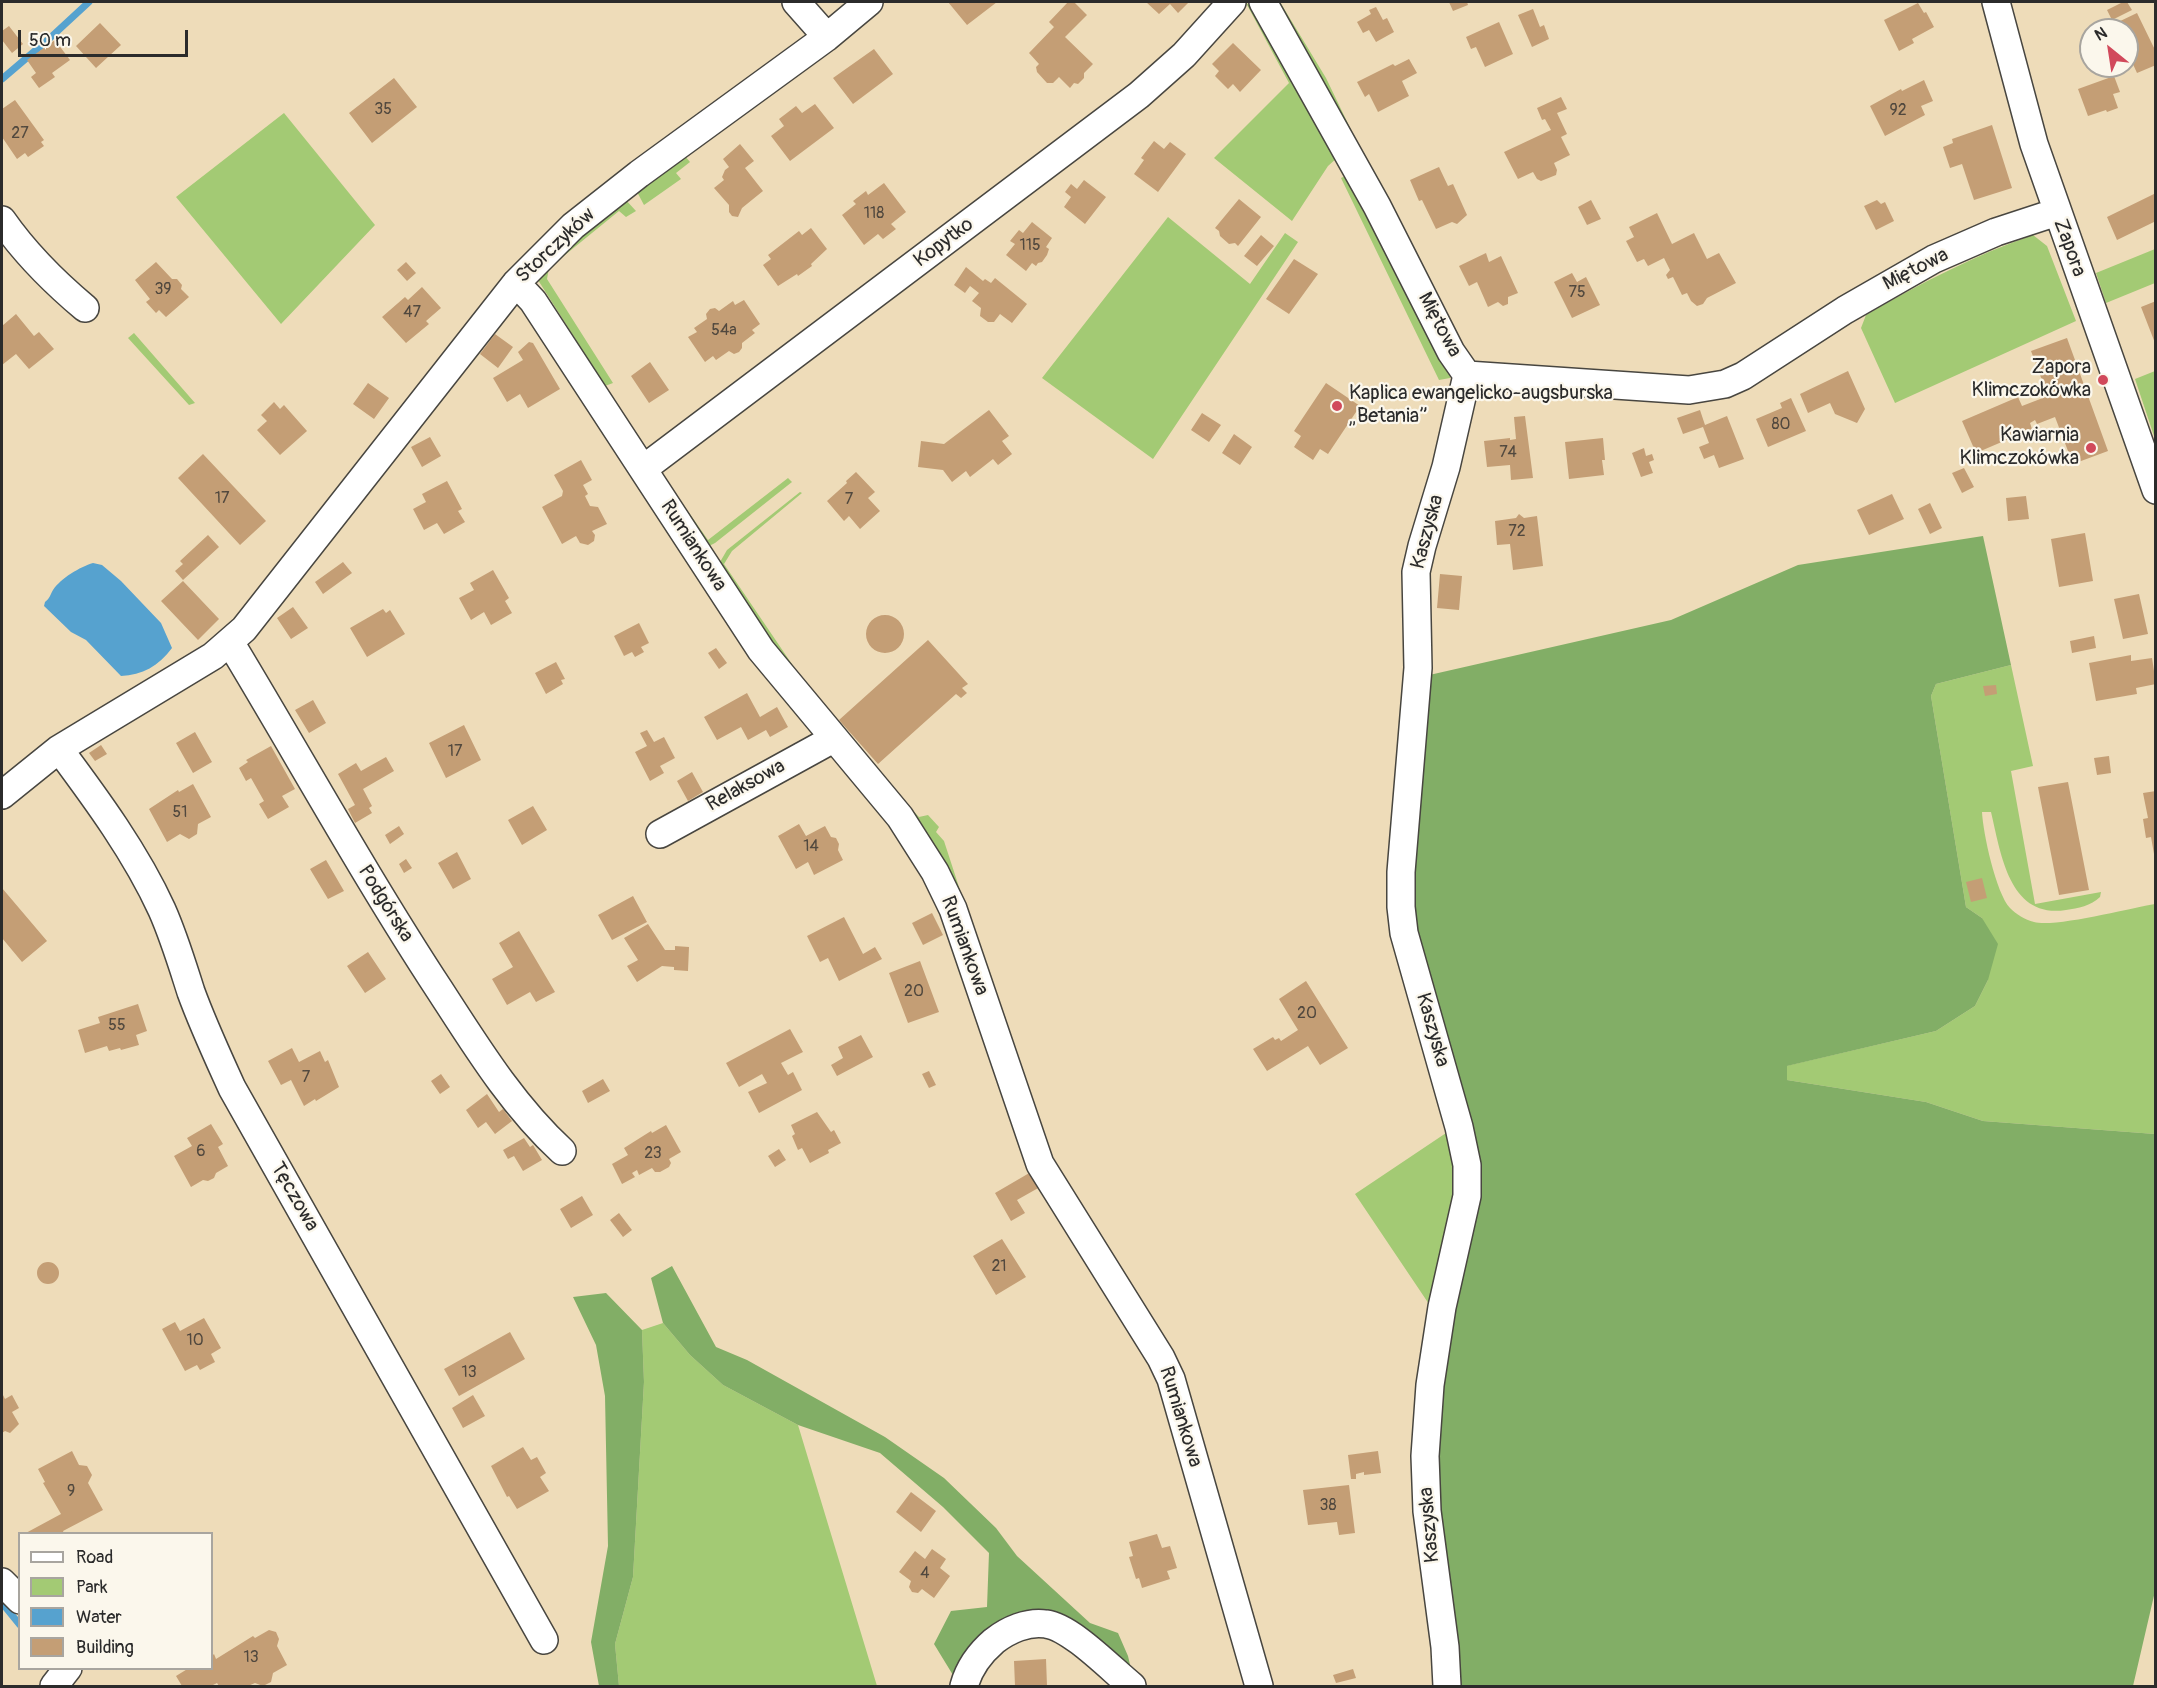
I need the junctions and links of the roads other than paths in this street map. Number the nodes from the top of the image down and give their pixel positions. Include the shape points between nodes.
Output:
1 (795, 2) edge
2 (870, 2) edge
3 (1232, 2) edge
4 (1263, 2) edge
5 (1996, 2) edge
6 (827, 37) junction
7 (2056, 212) junction
8 (2, 219) edge
9 (9, 248) edge
10 (516, 284) junction
11 (85, 308) dead end
12 (1467, 375) junction
13 (643, 469) junction
14 (2156, 490) edge
15 (230, 642) junction
16 (833, 739) junction
17 (59, 749) junction
18 (2, 795) edge
19 (660, 834) dead end
20 (562, 1151) dead end
21 (2, 1581) edge
22 (18, 1598) edge
23 (544, 1640) dead end
24 (66, 1670) edge
25 (54, 1686) edge
26 (964, 1686) edge
27 (1132, 1686) edge
28 (1259, 1686) edge
29 (1447, 1686) edge

1 - 6 street
2 - 6 street, Storczyków
3 - 13 street, Kopytko via 1184,55 1139,96
4 - 12 street, Miętowa via 1377,206 1451,352
5 - 7 street, Zapora
6 - 10 street, Storczyków via 573,226
7 - 12 street, Miętowa via 1934,258 1725,384 1689,390
7 - 14 street, Zapora
8 - 9 street
9 - 11 street
10 - 13 street, Rumiankowa via 533,301
10 - 15 street, Storczyków
12 - 29 street, Kaszyska via 1416,572 1418,669 1401,880 1404,933 1467,1165 1467,1196 1442,1307 1430,1385 1425,1456 1427,1511
13 - 16 street, Rumiankowa via 761,650
15 - 17 street
15 - 20 street, Podgórska via 362,867 488,1064 538,1129
16 - 19 street, Relaksowa
16 - 28 street, Rumiankowa via 900,817 935,872 953,909 1040,1164 1171,1380
17 - 18 street
17 - 23 street, Tęczowa via 113,826 162,909 232,1088
21 - 22 street
24 - 25 street
26 - 27 street via 982,1651 1001,1635 1025,1625 1047,1624 1069,1633

